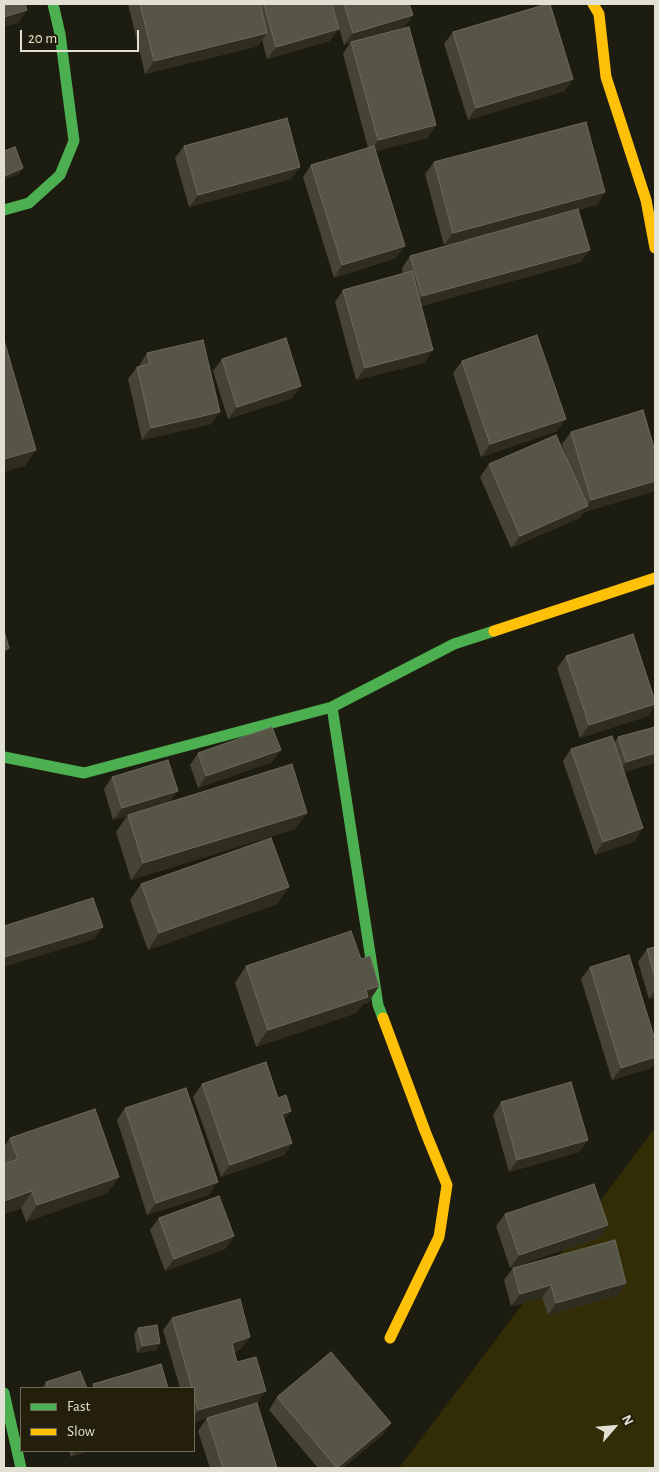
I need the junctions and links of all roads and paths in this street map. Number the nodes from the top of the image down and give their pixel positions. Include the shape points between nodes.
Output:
1 (53, 4) edge
2 (593, 4) edge
3 (4, 210) edge
4 (655, 248) edge
5 (655, 578) edge
6 (332, 706) junction
7 (4, 757) edge
8 (390, 1338) dead end
9 (4, 1392) edge
10 (21, 1468) edge

1 - 3 street via 74,141 60,176 29,203
2 - 4 street via 599,14 606,77 646,200
5 - 6 street via 454,644
6 - 7 street via 84,774
6 - 8 street via 378,1005 447,1185 439,1237
9 - 10 street

